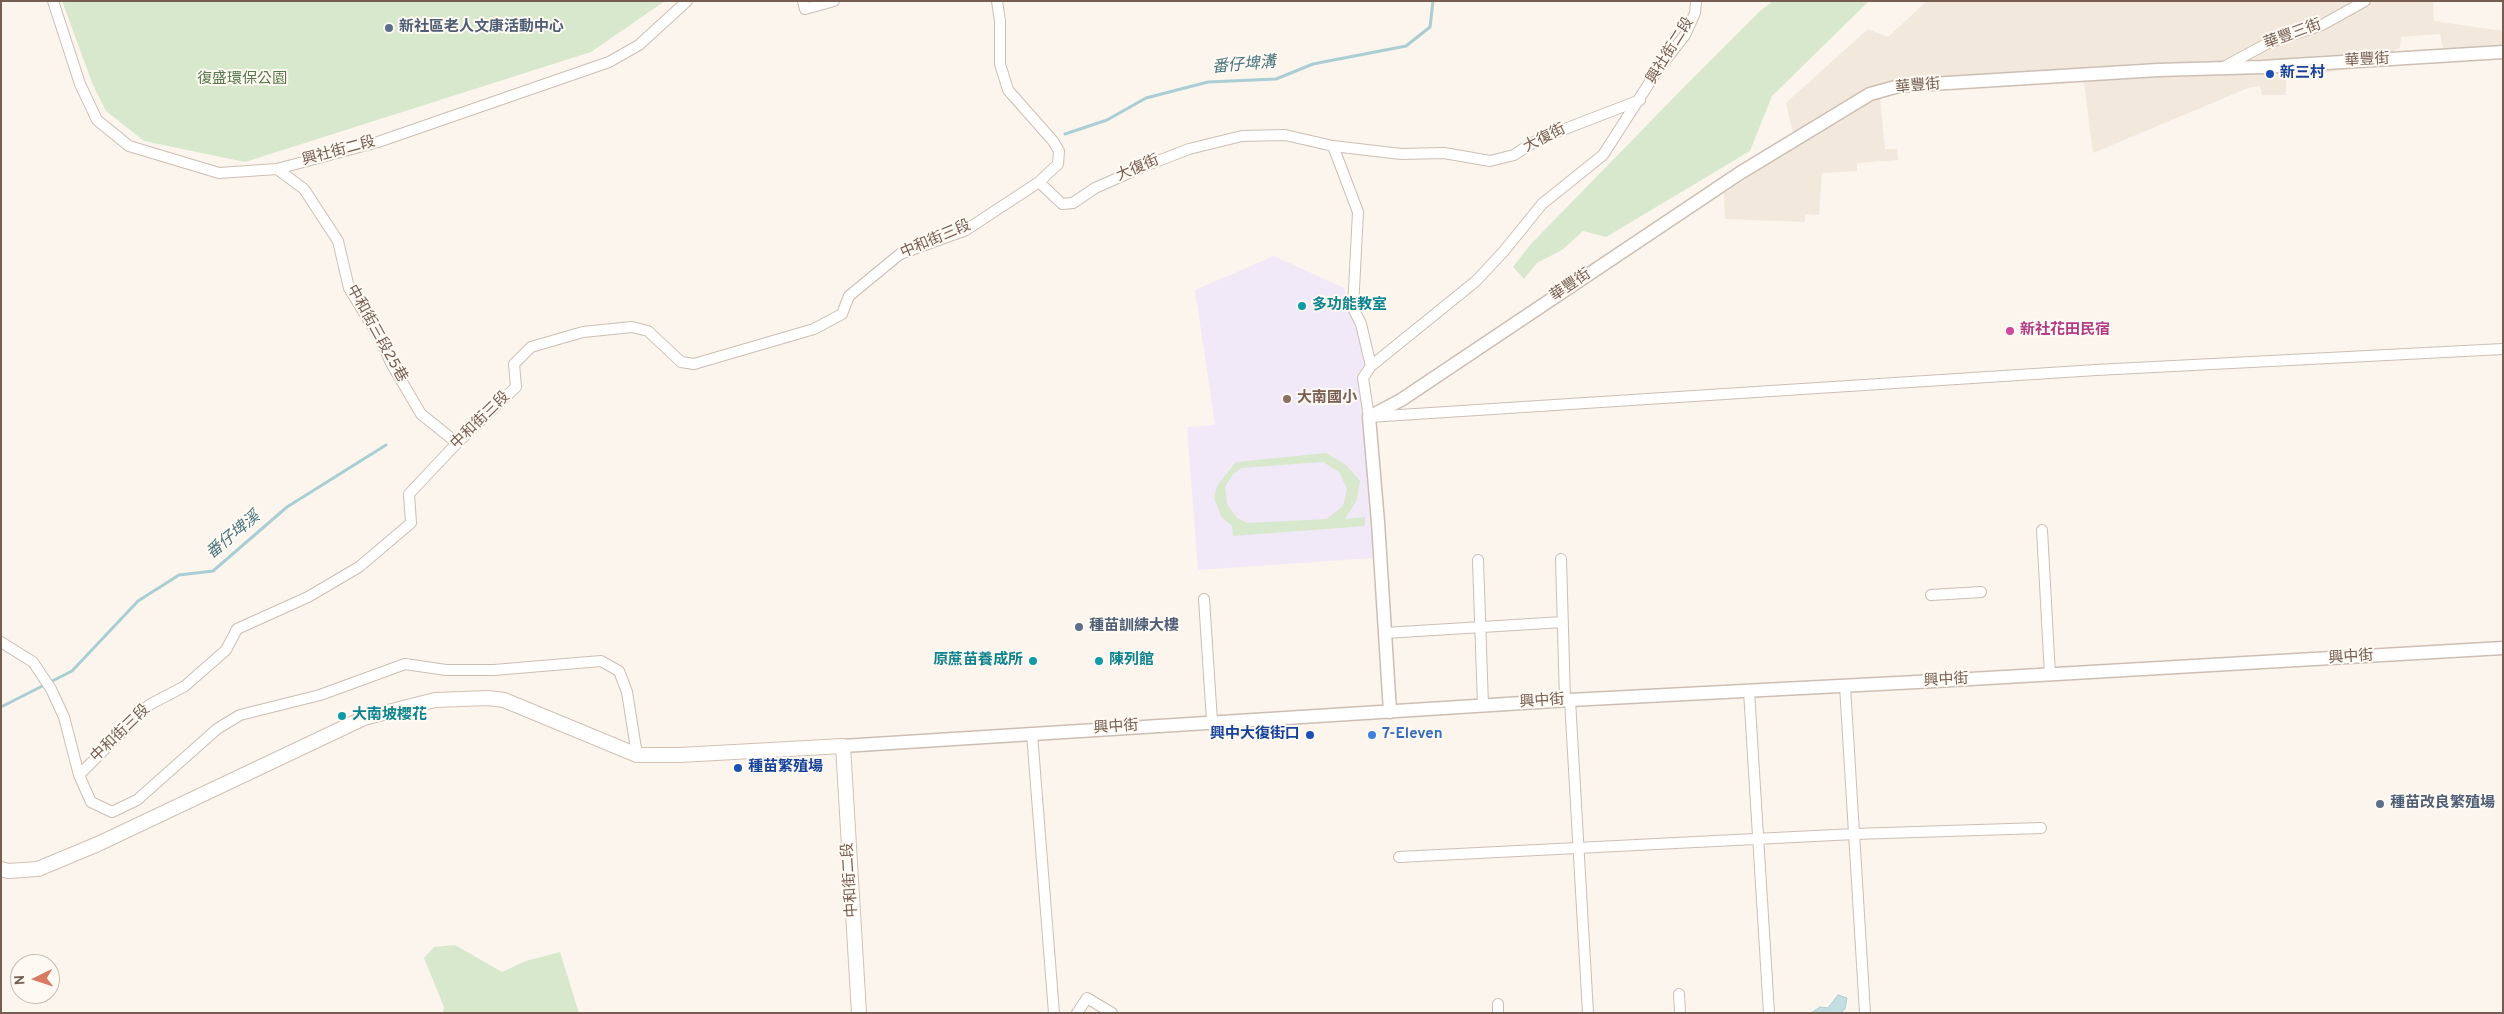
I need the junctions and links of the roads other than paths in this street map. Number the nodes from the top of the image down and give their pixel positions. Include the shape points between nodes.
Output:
1 (53, 1) edge
2 (687, 1) edge
3 (803, 1) edge
4 (834, 1) edge
5 (997, 1) edge
6 (1696, 1) edge
7 (2365, 1) edge
8 (2503, 52) edge
9 (2222, 68) junction
10 (1640, 100) junction
11 (1333, 146) junction
12 (276, 169) junction
13 (1039, 182) junction
14 (2503, 349) edge
15 (1371, 366) junction
16 (1369, 417) junction
17 (457, 443) junction
18 (2042, 530) dead end
19 (1561, 559) dead end
20 (1478, 560) dead end
21 (1981, 592) dead end
22 (1931, 595) dead end
23 (1204, 598) dead end
24 (1563, 622) junction
25 (1480, 628) junction
26 (1385, 633) junction
27 (1, 642) edge
28 (2503, 648) edge
29 (2050, 675) junction
30 (1845, 686) junction
31 (1749, 691) junction
32 (1568, 700) junction
33 (1483, 706) junction
34 (1390, 712) junction
35 (1212, 721) junction
36 (1032, 734) junction
37 (842, 746) junction
38 (637, 754) junction
39 (79, 775) junction
40 (2041, 828) dead end
41 (1854, 834) junction
42 (1758, 839) junction
43 (1579, 848) junction
44 (1399, 857) dead end
45 (1, 869) edge
46 (1679, 994) dead end
47 (859, 1013) edge
48 (1054, 1013) edge
49 (1077, 1013) edge
50 (1112, 1013) edge
51 (1588, 1013) edge
52 (1680, 1013) edge
53 (1769, 1013) edge
54 (1865, 1013) edge

1 - 12 street, 興社街二段 via 80,84 97,120 130,146 219,173
2 - 12 street, 興社街二段 via 639,45 609,62 378,142
3 - 4 street via 805,9
5 - 13 street via 1000,64 1008,90 1059,152 1058,164
6 - 10 street, 興社街二段 via 1685,35 1657,71
7 - 9 street, 華豐三街 via 2322,25 2270,42
8 - 9 street, 華豐街
9 - 16 street, 華豐街 via 1899,86 1870,94 1740,173 1401,400
10 - 11 street, 大復街 via 1552,134 1514,155 1490,162 1444,153 1401,154
10 - 15 street via 1603,155 1542,204 1476,281
11 - 13 street, 大復街 via 1285,134 1242,136 1189,149 1144,166 1096,188 1073,203 1062,204
11 - 15 street via 1358,212 1352,308 1361,324
12 - 17 street, 中和街三段25巷 via 304,189 338,241 349,288 421,414
13 - 17 street, 中和街三段 via 966,230 900,254 849,296 842,314 814,329 694,364 681,362 648,331 632,327 583,332 531,347 514,364 516,387
14 - 16 street via 2096,370
15 - 16 street via 1363,378
16 - 26 street
17 - 39 street, 中和街三段 via 409,494 411,523 359,567 308,597 237,629 226,650 185,686 149,705
18 - 29 street
19 - 24 street
20 - 25 street
21 - 22 street
23 - 35 street
24 - 25 street
24 - 32 street
25 - 26 street
25 - 33 street
26 - 34 street
27 - 39 street, 中和街三段 via 33,662 50,688 64,717
28 - 29 street, 興中街
29 - 30 street, 興中街
30 - 31 street, 興中街
30 - 41 street
31 - 32 street, 興中街
31 - 42 street
32 - 33 street, 興中街
32 - 43 street
33 - 34 street, 興中街
34 - 35 street, 興中街
35 - 36 street, 興中街
36 - 37 street, 興中街
36 - 48 street
37 - 38 main road via 680,755
37 - 47 main road, 中和街二段
38 - 39 street, 中和街三段 via 627,692 619,671 601,661 494,670 446,670 405,664 320,696 240,715 218,729 137,800 112,812 91,802
38 - 45 main road via 504,700 435,700 364,718 98,844 38,869 8,872
40 - 41 street
41 - 42 street
41 - 54 street
42 - 43 street
42 - 53 street
43 - 44 street
43 - 51 street
46 - 52 street
49 - 50 street via 1088,998

